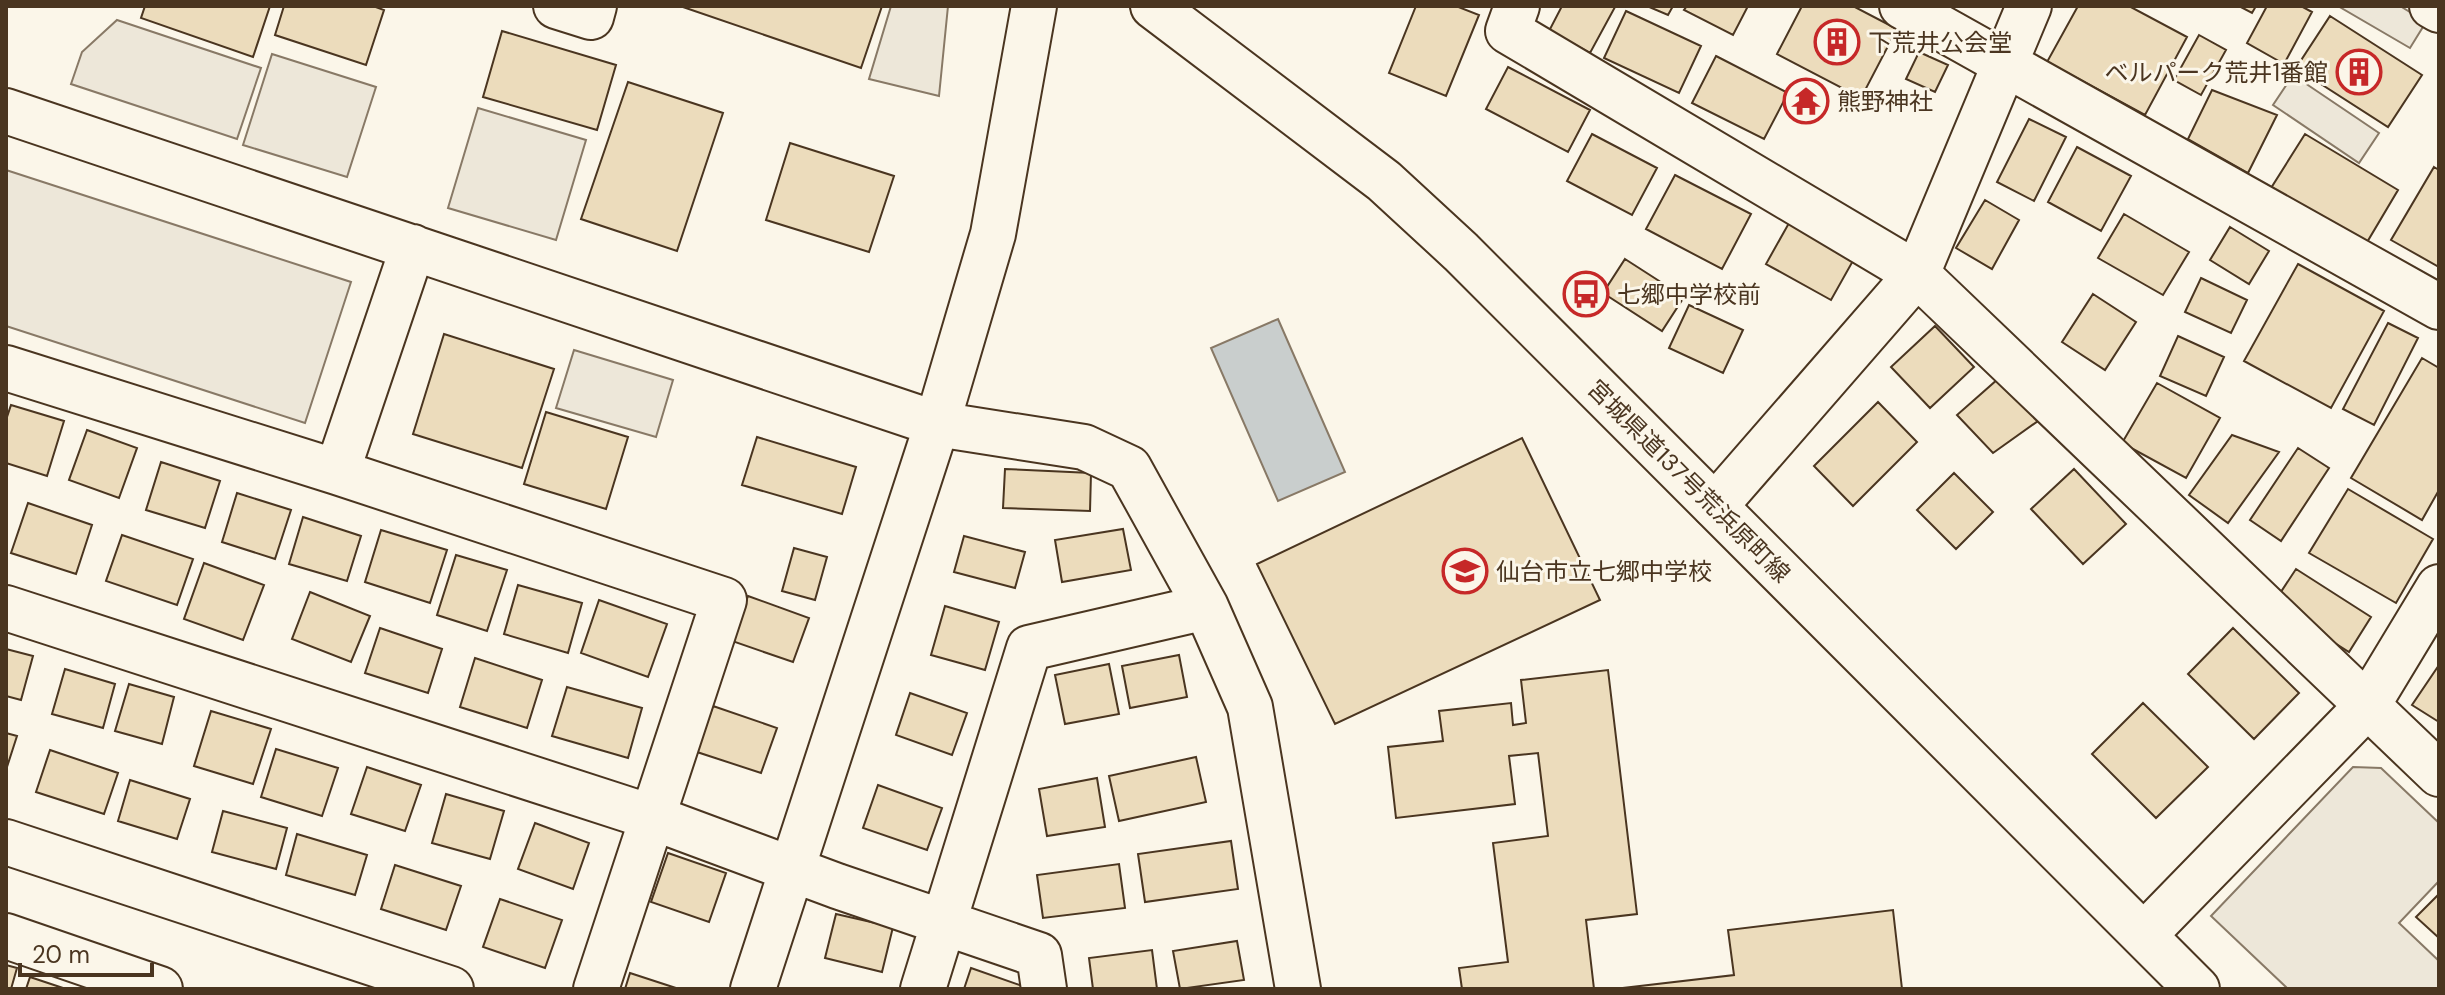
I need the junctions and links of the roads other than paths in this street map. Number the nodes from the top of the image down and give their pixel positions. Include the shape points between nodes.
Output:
1 (556, 6) edge
2 (594, 6) edge
3 (1034, 6) edge
4 (1153, 6) edge
5 (1517, 6) edge
6 (1902, 6) edge
7 (2029, 6) edge
8 (2432, 6) edge
9 (2439, 10) edge
10 (2005, 64) junction
11 (6, 111) edge
12 (413, 247) junction
13 (1917, 274) junction
14 (2439, 307) edge
15 (6, 368) edge
16 (937, 424) junction
17 (337, 472) junction
18 (1715, 506) junction
19 (2439, 587) edge
20 (1206, 607) junction
21 (6, 608) edge
22 (2367, 706) junction
23 (2439, 774) edge
24 (654, 818) junction
25 (6, 842) edge
26 (793, 868) junction
27 (944, 923) junction
28 (2144, 935) junction
29 (6, 936) edge
30 (160, 989) edge
31 (451, 989) edge
32 (596, 989) edge
33 (753, 989) edge
34 (923, 989) edge
35 (1044, 989) edge
36 (1298, 989) edge
37 (2197, 989) edge

1 - 2 street via 591,17
3 - 16 street via 993,234
4 - 18 street, 宮城県道137号荒浜原町線 via 1384,181
5 - 13 street via 1508,31
6 - 10 street
7 - 10 street
8 - 9 street
10 - 13 street
10 - 14 street
11 - 12 street
12 - 16 street
12 - 17 street
13 - 18 street
13 - 22 street
15 - 17 street
16 - 20 street via 1084,447 1129,468
16 - 26 street
17 - 24 street via 724,600
18 - 28 street, 宮城県道137号荒浜原町線
19 - 22 street
20 - 27 street via 1029,648
20 - 36 street via 1250,707
21 - 24 street
22 - 23 street
22 - 28 street
24 - 26 street
24 - 32 street
25 - 31 street
26 - 27 street
26 - 33 street
27 - 34 street
27 - 35 street via 1039,955
28 - 37 street, 宮城県道137号荒浜原町線
29 - 30 street

